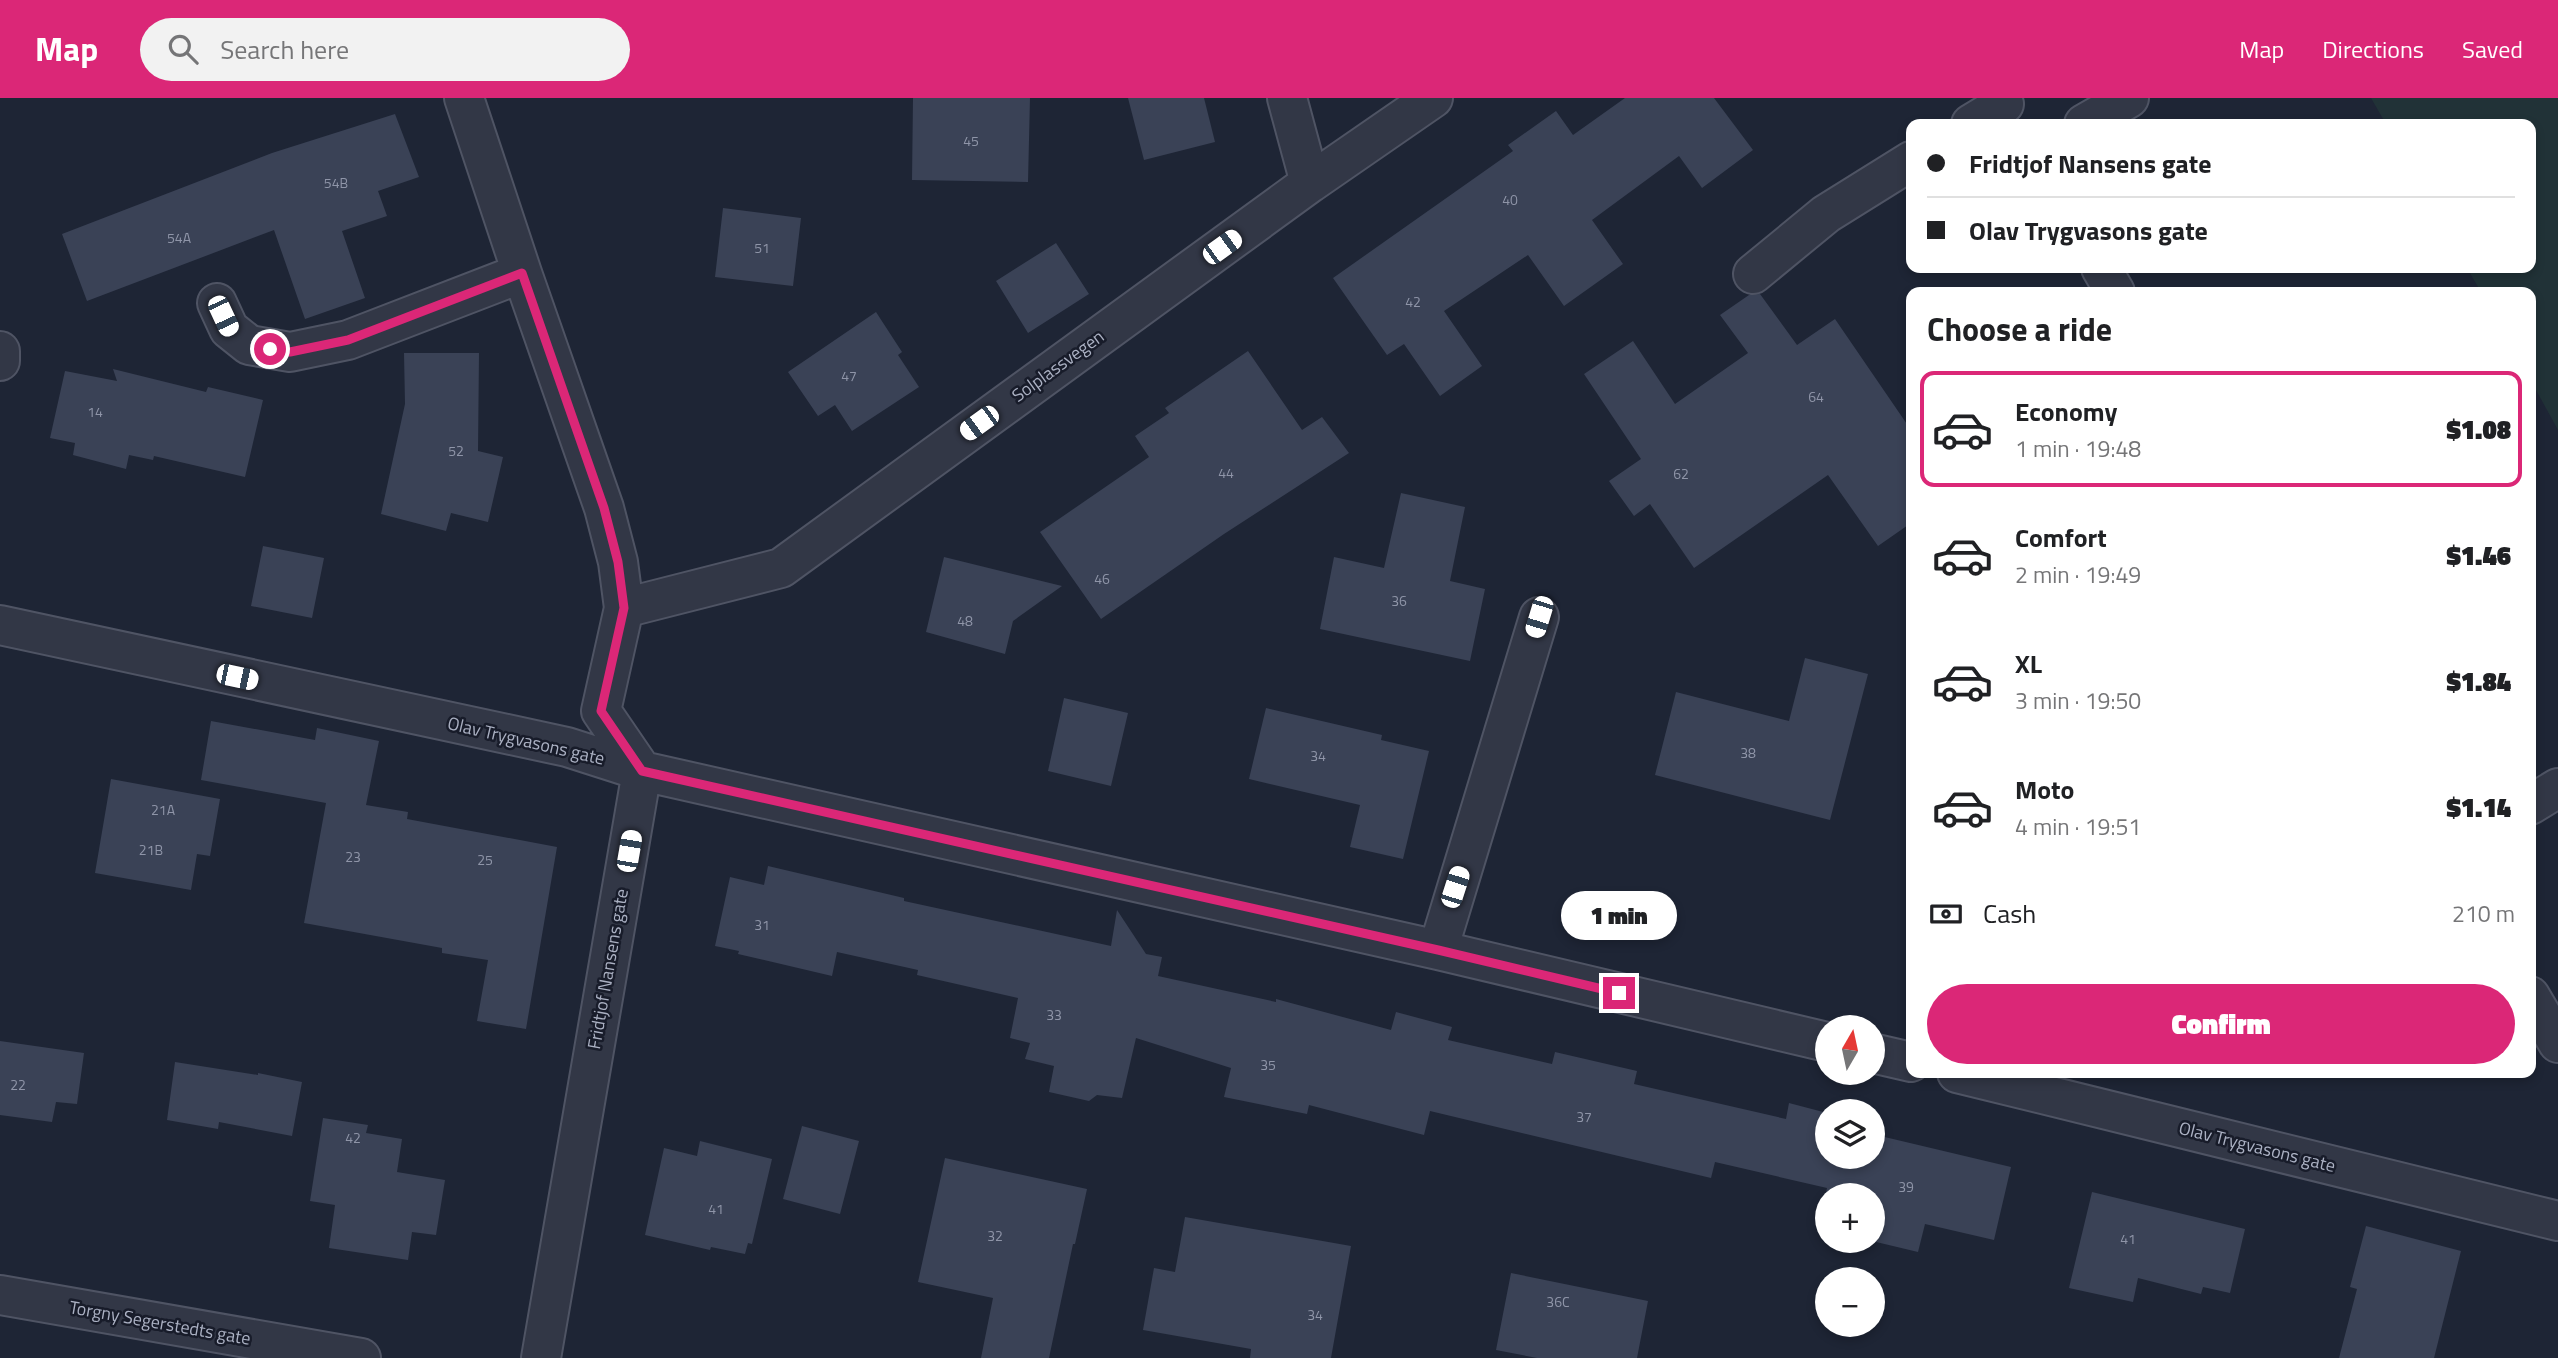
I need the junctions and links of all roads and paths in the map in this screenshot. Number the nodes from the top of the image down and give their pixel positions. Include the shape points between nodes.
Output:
1 (464, 98) edge
2 (1287, 98) edge
3 (1433, 98) edge
4 (2129, 98) edge
5 (2007, 109) edge
6 (1983, 119) edge
7 (2093, 119) edge
8 (1906, 165) edge
9 (1310, 183) junction
10 (522, 273) junction
11 (1753, 274) dead end
12 (218, 303) dead end
13 (0, 351) edge
14 (0, 360) edge
15 (624, 608) junction
16 (1539, 617) dead end
17 (1, 632) edge
18 (642, 771) junction
19 (2558, 788) edge
20 (2536, 801) edge
21 (1438, 950) junction
22 (2536, 1006) edge
23 (1815, 1039) edge
24 (2558, 1042) edge
25 (1885, 1056) edge
26 (1906, 1061) edge
27 (1977, 1078) edge
28 (2558, 1221) edge
29 (0, 1295) edge
30 (361, 1358) edge
31 (541, 1358) edge

1 - 10 street
2 - 9 street
3 - 9 street, Solplassvegen
4 - 7 street
5 - 6 street
8 - 11 street via 1826,214
9 - 15 street, Solplassvegen via 781,568
10 - 12 street via 348,340 290,352 249,345 229,329
10 - 15 street via 604,508
13 - 14 street
15 - 18 street via 601,711
16 - 21 street
17 - 18 street, Olav Trygvasons gate via 567,747
18 - 21 street, Olav Trygvasons gate
18 - 31 street, Fridtjof Nansens gate
19 - 20 street
21 - 23 street, Olav Trygvasons gate
22 - 24 street
25 - 26 street
27 - 28 street, Olav Trygvasons gate
29 - 30 street, Torgny Segerstedts gate

